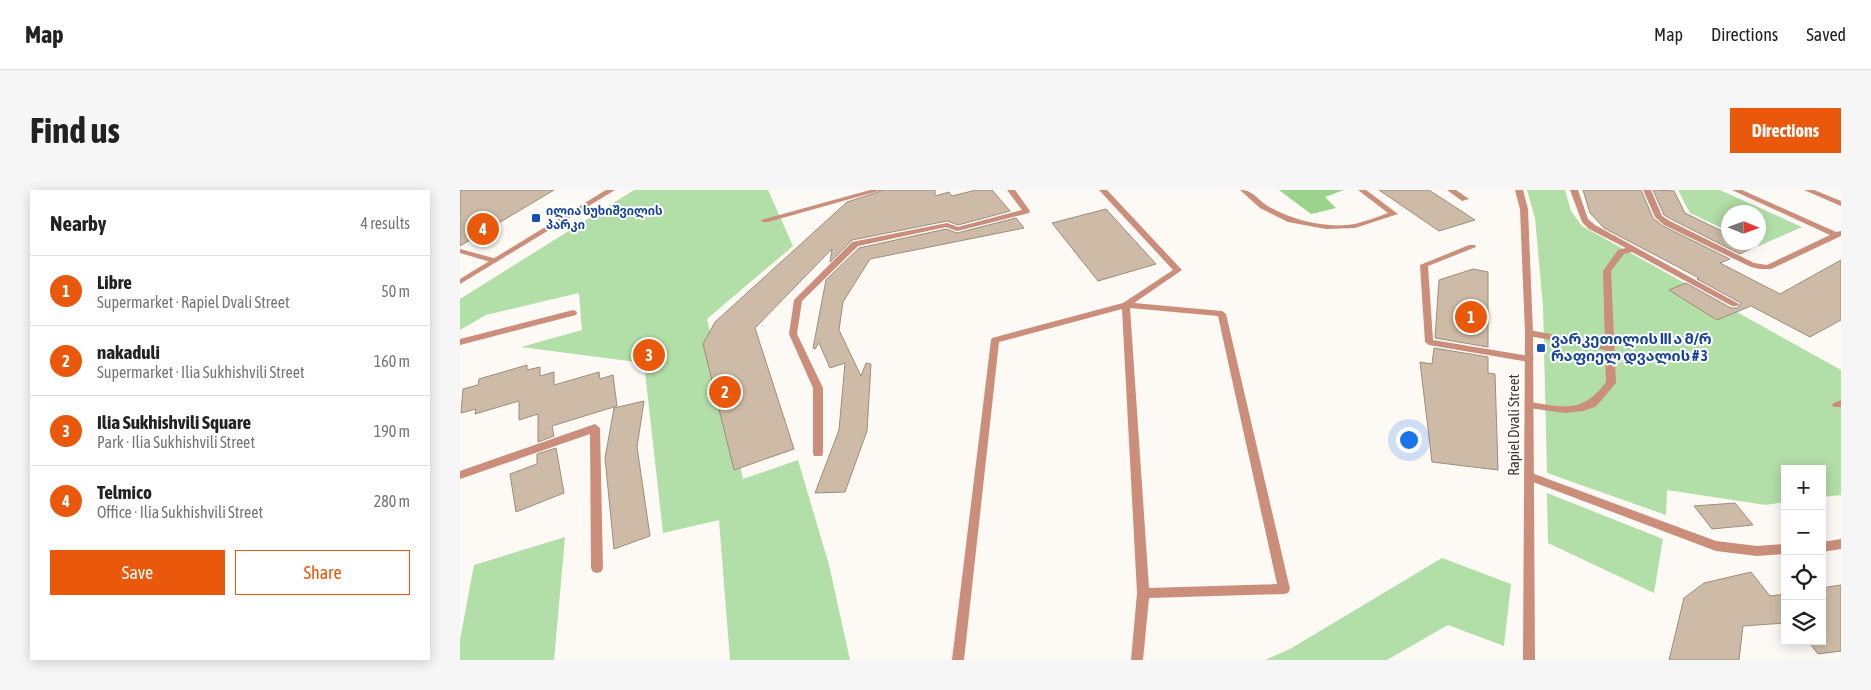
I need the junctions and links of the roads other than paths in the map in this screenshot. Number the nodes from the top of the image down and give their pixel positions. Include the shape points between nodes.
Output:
1 (611, 190) edge
2 (876, 190) edge
3 (1010, 190) edge
4 (1103, 190) edge
5 (1244, 190) edge
6 (1362, 190) edge
7 (1452, 190) edge
8 (1519, 190) edge
9 (1574, 190) edge
10 (1647, 190) edge
11 (1736, 190) edge
12 (1808, 190) edge
13 (1465, 199) dead end
14 (1841, 204) edge
15 (765, 220) dead end
16 (1839, 234) edge
17 (1472, 247) dead end
18 (1633, 249) junction
19 (460, 251) edge
20 (494, 261) junction
21 (460, 282) edge
22 (1735, 304) dead end
23 (1126, 305) junction
24 (573, 313) dead end
25 (1529, 333) junction
26 (460, 342) edge
27 (1610, 348) junction
28 (1529, 359) junction
29 (1529, 405) junction
30 (818, 453) dead end
31 (460, 474) edge
32 (1529, 476) junction
33 (1841, 544) edge
34 (1826, 546) edge
35 (1781, 549) edge
36 (597, 568) dead end
37 (1143, 593) junction
38 (958, 660) edge
39 (1137, 660) edge
40 (1529, 660) edge

1 - 20 street
2 - 15 street
3 - 30 street via 1026,211 957,229 947,225 855,244 798,300 793,334 818,388
4 - 23 street via 1178,270
5 - 6 street via 1263,206 1291,220 1326,227 1355,226 1394,214
7 - 13 street
8 - 25 street, Rapiel Dvali Street via 1526,233
9 - 18 street via 1585,220
10 - 16 street via 1659,217 1667,224 1751,265 1768,266
11 - 16 street
12 - 14 street
17 - 28 street via 1424,265 1430,342
18 - 22 street
18 - 27 street via 1621,252 1607,271
19 - 20 street
20 - 21 street
23 - 37 street
23 - 37 street via 1222,314 1284,588
23 - 38 street via 995,340
24 - 26 street
25 - 27 street
25 - 28 street, Rapiel Dvali Street
27 - 29 street via 1611,383 1597,400 1583,407 1558,410
28 - 29 street, Rapiel Dvali Street
29 - 32 street, Rapiel Dvali Street
31 - 36 street via 596,428
32 - 35 street via 1716,546 1757,551
32 - 40 street, Rapiel Dvali Street
33 - 34 street
37 - 39 street

